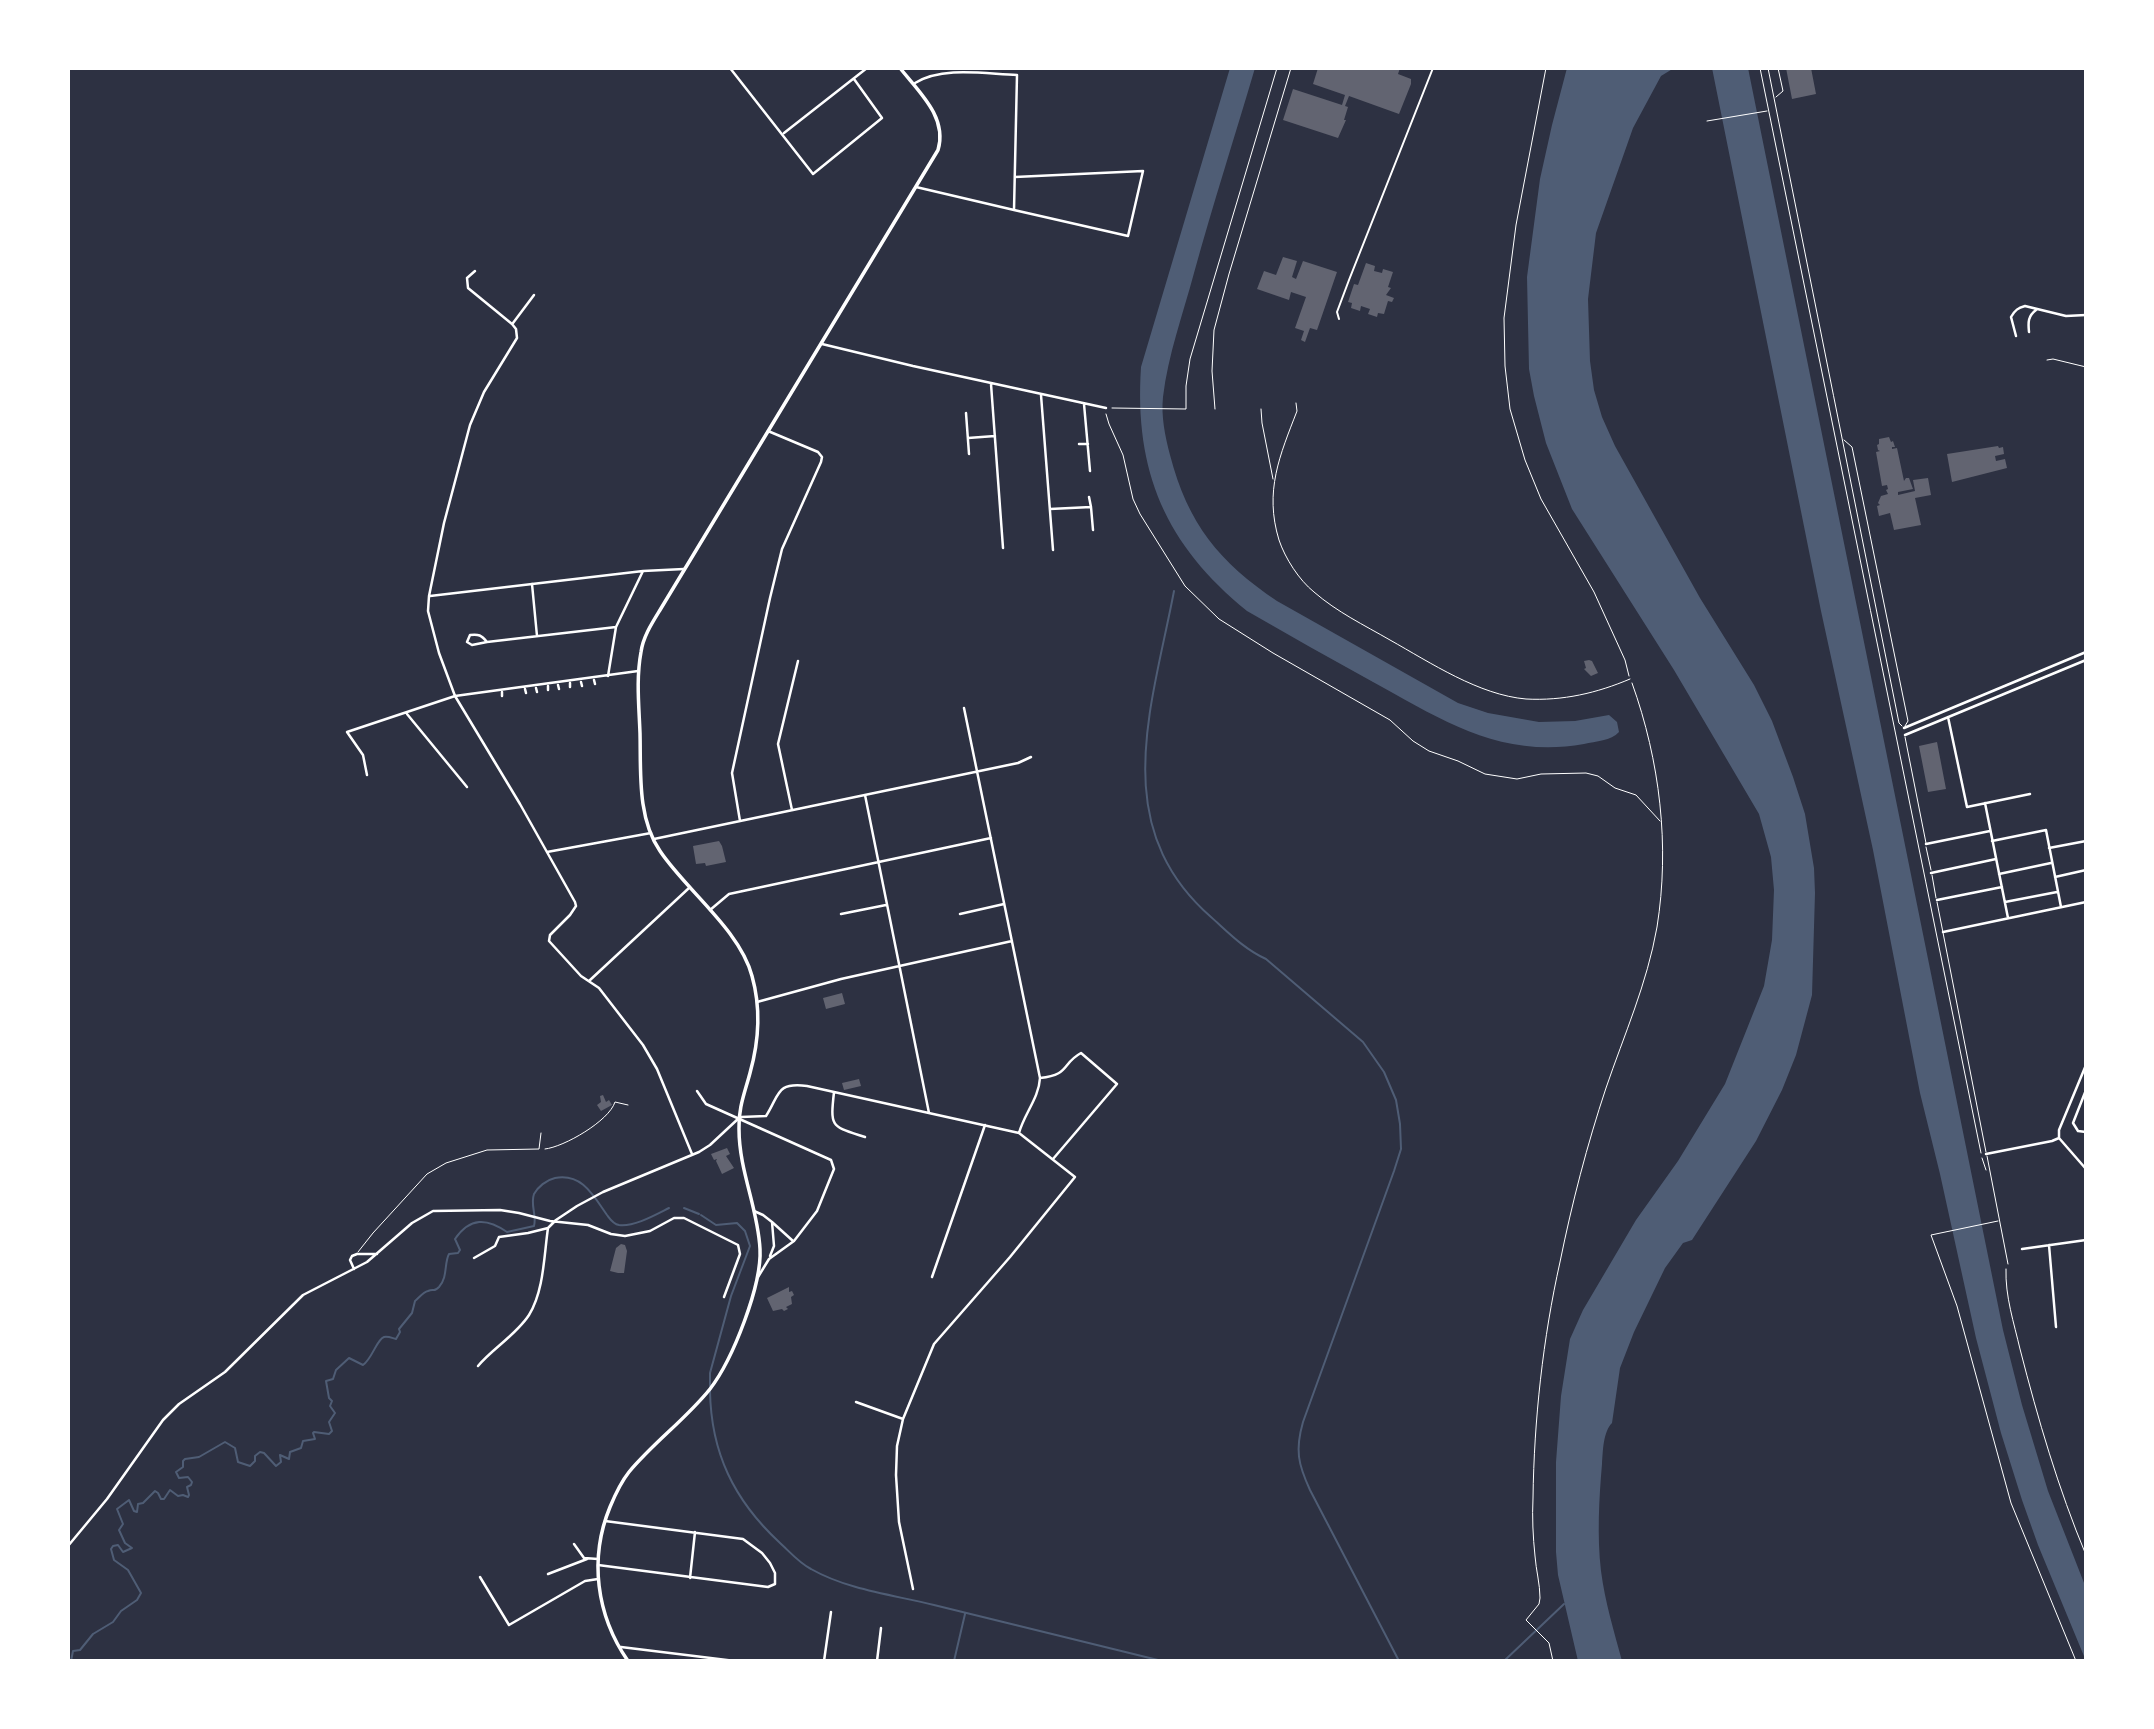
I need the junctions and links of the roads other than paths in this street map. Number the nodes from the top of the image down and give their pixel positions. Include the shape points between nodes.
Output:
1 (730, 68) edge
2 (867, 68) edge
3 (900, 68) edge
4 (1291, 68) edge
5 (1433, 68) edge
6 (1768, 68) edge
7 (1778, 68) edge
8 (853, 79) junction
9 (913, 84) junction
10 (1774, 99) junction
11 (783, 134) junction
12 (1015, 177) junction
13 (916, 187) junction
14 (1014, 210) junction
15 (475, 271) dead end
16 (534, 295) dead end
17 (2037, 310) junction
18 (2086, 315) edge
19 (1339, 319) dead end
20 (512, 324) junction
21 (2029, 332) dead end
22 (2016, 336) dead end
23 (821, 344) junction
24 (991, 384) junction
25 (1041, 395) junction
26 (1296, 403) dead end
27 (1084, 404) junction
28 (1106, 408) road end
29 (1215, 409) dead end
30 (1261, 409) dead end
31 (966, 413) dead end
32 (768, 431) junction
33 (995, 436) junction
34 (968, 438) junction
35 (1843, 439) junction
36 (1079, 444) dead end
37 (1087, 444) junction
38 (969, 454) dead end
39 (1090, 471) dead end
40 (1273, 481) junction
41 (1089, 497) dead end
42 (1090, 507) junction
43 (1050, 509) junction
44 (1093, 530) dead end
45 (1003, 548) dead end
46 (1053, 550) dead end
47 (684, 569) junction
48 (643, 571) junction
49 (532, 584) junction
50 (429, 596) junction
51 (616, 627) junction
52 (537, 636) junction
53 (487, 642) junction
54 (2086, 652) edge
55 (2086, 660) edge
56 (798, 661) dead end
57 (638, 671) junction
58 (608, 676) junction
59 (1630, 679) road end
60 (455, 696) junction
61 (964, 708) dead end
62 (406, 712) junction
63 (1948, 717) junction
64 (1904, 728) junction
65 (1905, 735) junction
66 (1031, 757) dead end
67 (976, 771) junction
68 (367, 775) dead end
69 (467, 787) dead end
70 (865, 794) junction
71 (2030, 794) dead end
72 (1985, 803) junction
73 (792, 810) junction
74 (740, 821) junction
75 (1990, 831) junction
76 (651, 833) junction
77 (991, 838) junction
78 (653, 839) junction
79 (1992, 841) junction
80 (2086, 841) edge
81 (1926, 844) junction
82 (2049, 848) junction
83 (547, 852) junction
84 (1996, 859) junction
85 (879, 862) junction
86 (2052, 863) junction
87 (2086, 870) edge
88 (1931, 873) junction
89 (1999, 874) junction
90 (2055, 877) junction
91 (689, 887) junction
92 (2002, 887) junction
93 (2058, 891) junction
94 (1937, 900) junction
95 (2005, 902) junction
96 (2086, 902) edge
97 (887, 904) junction
98 (1004, 904) junction
99 (2062, 907) junction
100 (710, 910) junction
101 (841, 914) dead end
102 (960, 914) dead end
103 (2008, 918) junction
104 (1943, 932) junction
105 (1012, 941) junction
106 (899, 966) junction
107 (589, 981) junction
108 (757, 1002) junction
109 (2086, 1065) edge
110 (1040, 1078) junction
111 (2077, 1089) junction
112 (697, 1091) dead end
113 (2085, 1091) edge
114 (834, 1092) junction
115 (929, 1112) junction
116 (739, 1118) junction
117 (985, 1125) junction
118 (2086, 1132) edge
119 (541, 1133) dead end
120 (1019, 1133) junction
121 (865, 1137) dead end
122 (2059, 1138) junction
123 (692, 1154) junction
124 (1986, 1154) junction
125 (1053, 1159) junction
126 (2086, 1169) edge
127 (754, 1211) junction
128 (556, 1220) junction
129 (2000, 1220) junction
130 (772, 1222) junction
131 (548, 1228) junction
132 (2086, 1240) edge
133 (794, 1241) junction
134 (2049, 1245) junction
135 (2022, 1249) dead end
136 (357, 1254) junction
137 (377, 1254) junction
138 (474, 1258) dead end
139 (769, 1259) junction
140 (2008, 1264) road end
141 (354, 1269) junction
142 (758, 1277) junction
143 (932, 1277) dead end
144 (724, 1297) dead end
145 (2056, 1326) dead end
146 (478, 1366) dead end
147 (856, 1402) dead end
148 (903, 1419) junction
149 (604, 1521) junction
150 (695, 1532) junction
151 (574, 1544) dead end
152 (68, 1546) edge
153 (587, 1559) junction
154 (598, 1559) junction
155 (598, 1565) junction
156 (548, 1574) dead end
157 (480, 1577) dead end
158 (690, 1578) junction
159 (598, 1579) junction
160 (913, 1589) dead end
161 (831, 1612) dead end
162 (881, 1629) dead end
163 (618, 1647) junction
164 (628, 1661) edge
165 (735, 1661) edge
166 (824, 1661) edge
167 (877, 1661) edge
168 (2076, 1661) edge

1 - 11 street
2 - 8 street
3 - 9 main road
4 - 29 lane via 1214,330
5 - 19 street via 1337,312
6 - 10 lane
7 - 10 lane via 1783,91
8 - 11 street
8 - 11 street via 881,115 880,121 813,174
9 - 12 street via 953,73 1017,75
9 - 13 main road via 936,115 941,136
10 - 35 lane
12 - 14 street
12 - 14 street via 1143,171 1128,236
13 - 14 street
13 - 23 main road
15 - 20 street via 467,278 468,288
16 - 20 street
17 - 18 street
17 - 21 street via 2028,321
17 - 22 street via 2025,306 2015,310 2011,317
20 - 50 street via 516,341 484,392 470,425
23 - 24 street
23 - 32 main road
24 - 25 street
24 - 33 street
25 - 27 street
25 - 43 street
26 - 40 lane
27 - 28 street
27 - 37 street
30 - 40 lane
31 - 34 street
32 - 47 main road
32 - 74 street via 822,457 782,549 770,598 732,773
33 - 34 street
33 - 45 street
34 - 38 street
35 - 64 lane via 1899,723
35 - 64 lane via 1852,447 1908,721
36 - 37 street
37 - 39 street
40 - 59 lane via 1280,543 1311,591 1337,611 1485,690 1527,699 1583,695
41 - 42 street
42 - 43 street
42 - 44 street
43 - 46 street
47 - 48 street
47 - 57 main road via 645,639
48 - 49 street
48 - 51 street
49 - 50 street
49 - 52 street
50 - 60 street via 428,611
51 - 52 street
51 - 58 street
52 - 53 street
53 - 53 street via 477,634 470,635 467,642
54 - 64 street
55 - 63 street
56 - 73 street via 778,744
57 - 58 street
57 - 76 main road via 642,797
58 - 60 street
60 - 62 street
60 - 83 street
61 - 67 street
62 - 68 street via 347,732 363,755
62 - 69 street
63 - 65 street
63 - 72 street via 1967,807
64 - 65 lane
65 - 81 lane
66 - 67 street
67 - 70 street
67 - 77 street
70 - 73 street
70 - 85 street
71 - 72 street
72 - 75 street
73 - 74 street
74 - 78 street
75 - 79 street
75 - 81 street
76 - 78 main road
76 - 83 street
77 - 85 street
77 - 98 street
78 - 91 main road
79 - 82 street via 2046,830
79 - 84 street
80 - 82 street
81 - 88 lane
82 - 86 street
83 - 107 street via 576,904 549,941
84 - 88 street
84 - 89 street
85 - 97 street
85 - 100 street via 729,894
86 - 89 street
86 - 90 street
87 - 90 street
88 - 94 lane
89 - 92 street
90 - 93 street
91 - 100 main road
91 - 107 street
92 - 94 street
92 - 95 street
93 - 95 street
93 - 99 street
94 - 104 lane
95 - 103 street
96 - 99 street
97 - 101 street
97 - 106 street
98 - 102 street
98 - 105 street
99 - 103 street
100 - 108 main road via 744,955
103 - 104 street
104 - 124 lane
105 - 106 street
105 - 110 street
106 - 108 street
106 - 115 street
107 - 123 street via 649,1053
108 - 116 main road via 757,1041
109 - 111 street
110 - 120 street
110 - 125 street via 1059,1074 1081,1053 1116,1084
111 - 113 street
111 - 122 street
112 - 116 street via 706,1104
113 - 118 street via 2073,1123 2078,1131
114 - 115 street
114 - 116 street via 787,1086 766,1116
114 - 121 street via 834,1124
115 - 117 street
116 - 123 street via 710,1145
116 - 127 main road via 742,1166
116 - 133 street via 831,1160 834,1169 817,1211
117 - 120 street
117 - 143 street
119 - 136 lane via 539,1149 487,1150 427,1174
120 - 125 street
122 - 124 street
122 - 126 street
123 - 128 street via 597,1195
124 - 129 lane
125 - 148 street via 1075,1177 934,1344
127 - 130 street
127 - 142 main road via 760,1249
128 - 131 street
128 - 137 street via 490,1210 433,1211
128 - 144 street via 625,1236 650,1231 674,1218 695,1222 740,1249
129 - 140 lane
129 - 168 lane via 1931,1235 1956,1306 2011,1503
130 - 133 street
130 - 139 street via 774,1246
131 - 138 street via 499,1237 495,1246
131 - 146 street via 538,1290 529,1314
132 - 134 street
133 - 139 street
134 - 135 street
134 - 145 street
136 - 137 street
136 - 141 street via 350,1260
137 - 141 street
139 - 142 street
141 - 152 street via 303,1295 219,1376 170,1412
142 - 149 main road via 713,1385 628,1473
147 - 148 street
148 - 160 street via 896,1475 899,1522
149 - 150 street
149 - 154 main road
150 - 158 street
150 - 158 street via 743,1539 771,1563 775,1584
151 - 153 street
153 - 154 street
153 - 156 street
154 - 155 main road
155 - 158 street
155 - 159 main road
157 - 159 street via 509,1625 585,1581
159 - 163 main road via 603,1613
161 - 166 street
162 - 167 street
163 - 164 main road
163 - 165 street

